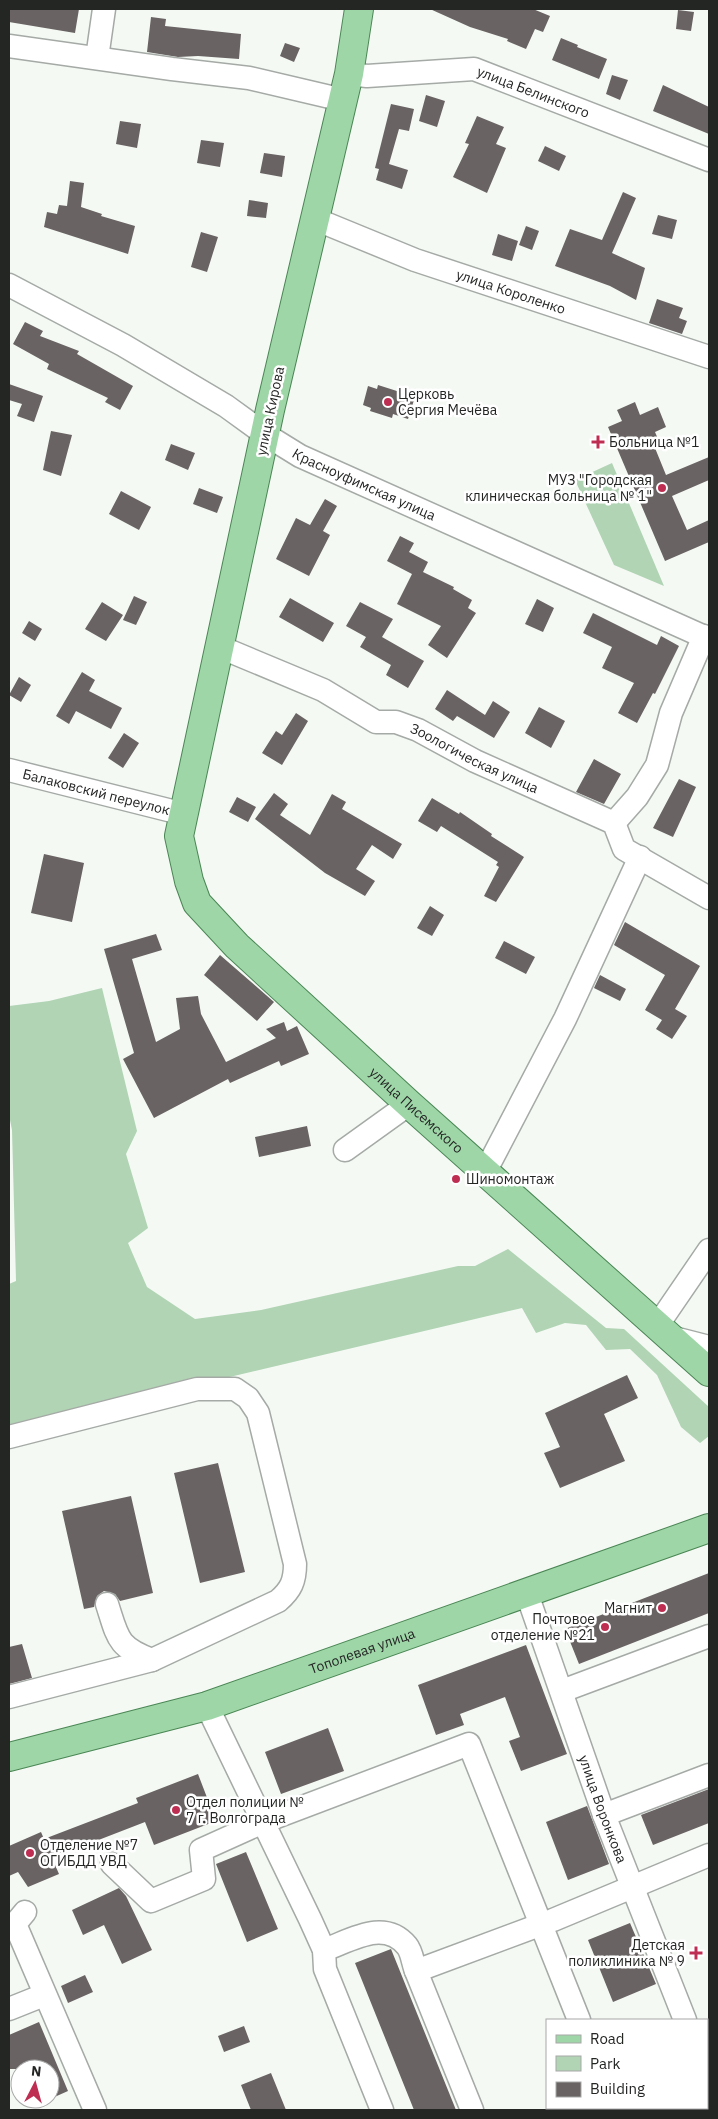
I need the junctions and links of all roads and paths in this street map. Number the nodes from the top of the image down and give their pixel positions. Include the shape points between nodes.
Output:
1 (104, 9) edge
2 (359, 9) edge
3 (9, 46) edge
4 (97, 58) junction
5 (349, 74) junction
6 (343, 100) junction
7 (709, 160) edge
8 (314, 219) junction
9 (9, 285) edge
10 (709, 357) edge
11 (266, 435) junction
12 (706, 637) edge
13 (220, 647) junction
14 (9, 770) edge
15 (184, 814) junction
16 (614, 823) junction
17 (640, 857) junction
18 (709, 898) edge
19 (409, 1104) junction
20 (345, 1150) dead end
21 (485, 1172) junction
22 (709, 1250) edge
23 (663, 1331) junction
24 (709, 1347) edge
25 (709, 1372) edge
26 (9, 1437) edge
27 (709, 1528) edge
28 (527, 1594) junction
29 (107, 1604) dead end
30 (709, 1636) edge
31 (152, 1660) junction
32 (562, 1691) junction
33 (9, 1697) edge
34 (207, 1706) junction
35 (9, 1757) edge
36 (709, 1775) edge
37 (604, 1816) junction
38 (263, 1822) junction
39 (709, 1855) edge
40 (112, 1864) dead end
41 (631, 1886) junction
42 (25, 1912) dead end
43 (542, 1924) junction
44 (324, 1950) junction
45 (416, 1971) junction
46 (44, 1995) junction
47 (9, 2009) edge
48 (579, 2019) edge
49 (685, 2019) edge
50 (95, 2110) edge
51 (382, 2110) edge
52 (472, 2110) edge

1 - 4 street
2 - 5 main road, улица Кирова
3 - 4 street
4 - 6 street via 250,78
5 - 6 main road, улица Кирова
5 - 7 street, улица Белинского via 367,76 474,69
6 - 8 main road, улица Кирова
8 - 10 street, улица Короленко via 415,260
8 - 11 main road, улица Кирова
9 - 11 street, Красноуфимская улица via 123,345 226,406
11 - 12 street, Красноуфимская улица via 300,456
11 - 13 main road, улица Кирова
12 - 16 street via 671,713 657,765 637,797
13 - 15 main road, улица Кирова
13 - 16 street, Зоологическая улица via 323,690 376,722 396,722 418,730 475,761
14 - 15 street, Балаковский переулок
15 - 19 main road, улица Писемского via 179,836 197,903 237,946
16 - 17 street via 624,849
17 - 18 street
17 - 21 street via 565,1019
19 - 20 street
19 - 21 main road, улица Писемского
21 - 23 main road, улица Писемского
22 - 23 street
23 - 24 street
23 - 25 main road, улица Писемского
26 - 31 street via 197,1389 235,1389 248,1398 258,1413 295,1564 295,1579 289,1592 278,1601
27 - 28 main road, Тополевая улица
28 - 32 street, улица Воронкова
28 - 34 main road, Тополевая улица
29 - 31 street via 122,1645
30 - 32 street
31 - 33 street
32 - 37 street, улица Воронкова
34 - 35 main road, Тополевая улица
34 - 38 street
36 - 37 street
37 - 41 street, улица Воронкова
38 - 40 street via 200,1850 204,1878 151,1901
38 - 43 street via 469,1744
38 - 44 street
39 - 41 street
41 - 43 street
41 - 49 street, улица Воронкова
42 - 46 street via 15,1924
43 - 45 street
43 - 48 street
44 - 45 street via 378,1931 385,1932 408,1946
44 - 51 street via 325,1969
45 - 52 street
46 - 47 street
46 - 50 street

